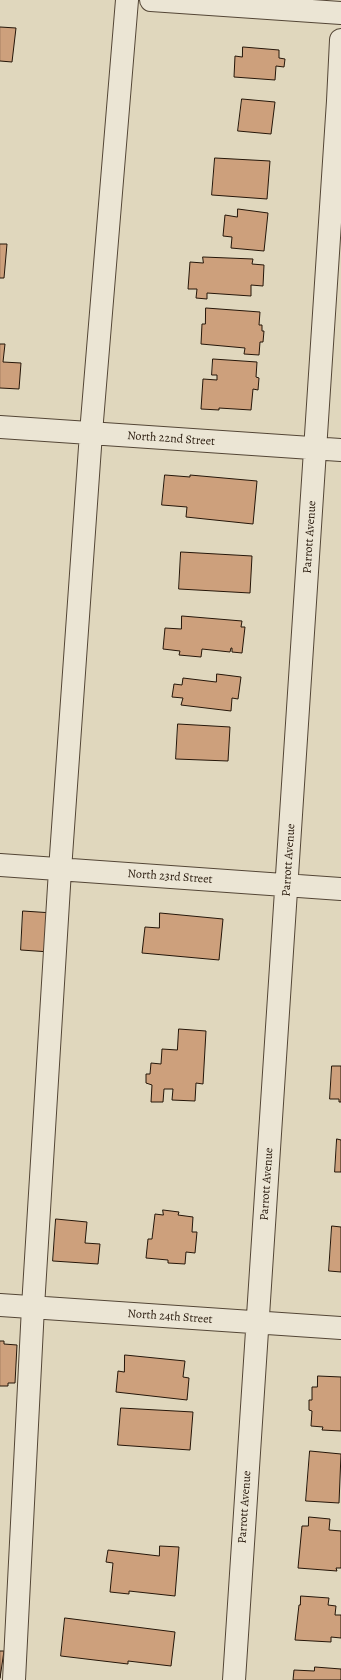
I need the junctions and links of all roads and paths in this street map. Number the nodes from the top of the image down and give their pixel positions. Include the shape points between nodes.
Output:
1 (127, 0) edge
2 (152, 0) edge
3 (341, 13) edge
4 (341, 40) edge
5 (0, 427) edge
6 (91, 433) junction
7 (316, 448) junction
8 (341, 450) edge
9 (0, 865) edge
10 (60, 870) junction
11 (287, 885) junction
12 (341, 888) edge
13 (0, 1305) edge
14 (33, 1307) junction
15 (258, 1323) junction
16 (341, 1328) edge
17 (14, 1680) edge
18 (234, 1680) edge

1 - 6 street
2 - 3 street
4 - 7 street, Parrott Avenue
5 - 6 street, North 22nd Street
6 - 7 street, North 22nd Street
6 - 10 street
7 - 8 street, North 22nd Street
7 - 11 street, Parrott Avenue
9 - 10 street, North 23rd Street
10 - 11 street, North 23rd Street
10 - 14 street
11 - 12 street, North 23rd Street
11 - 15 street, Parrott Avenue
13 - 14 street, North 24th Street
14 - 15 street, North 24th Street
14 - 17 street
15 - 16 street, North 24th Street
15 - 18 street, Parrott Avenue

